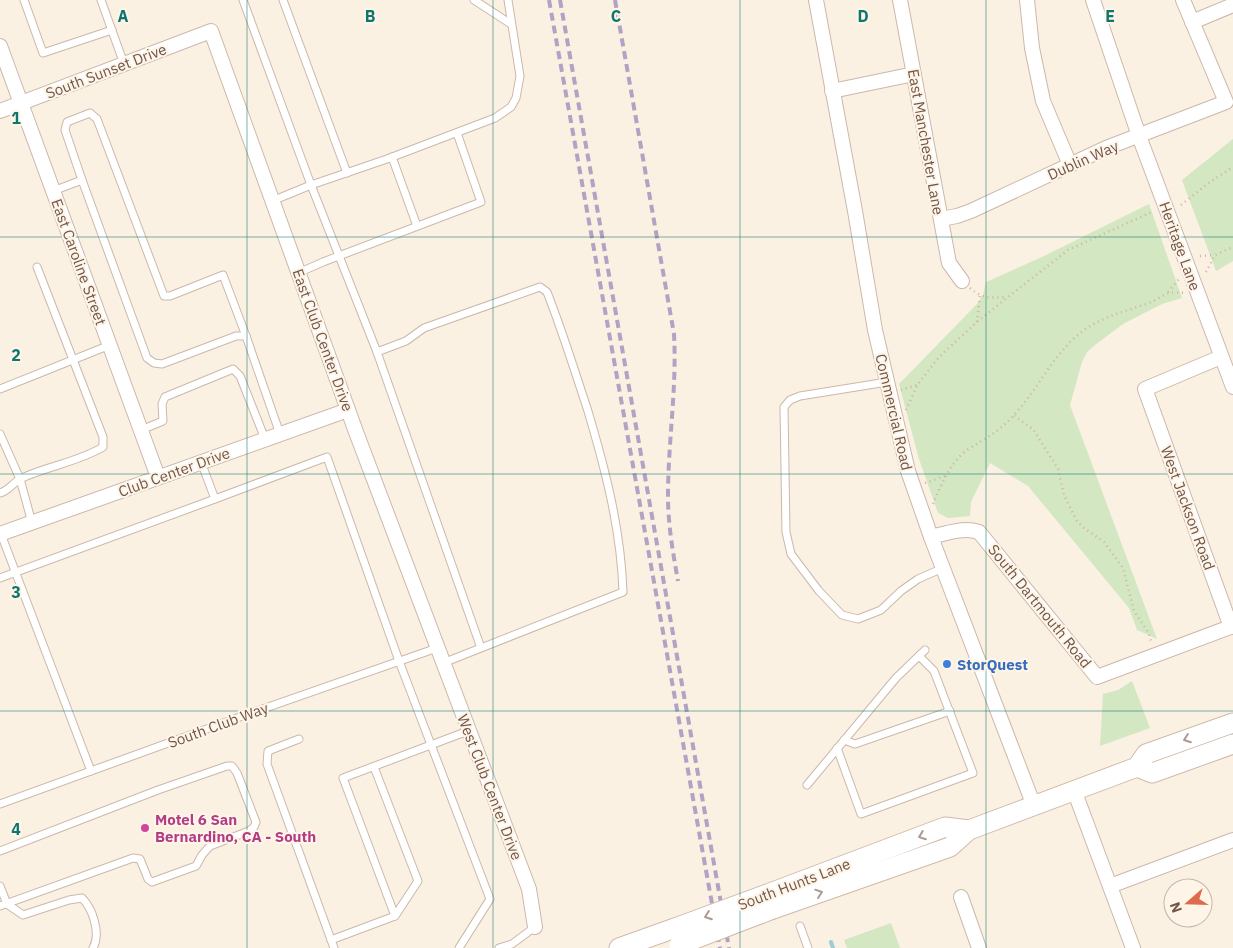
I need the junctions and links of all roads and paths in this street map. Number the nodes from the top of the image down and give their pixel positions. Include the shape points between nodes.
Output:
1 (24, 0) edge
2 (101, 0) edge
3 (243, 0) edge
4 (283, 0) edge
5 (474, 0) edge
6 (508, 0) edge
7 (816, 0) edge
8 (900, 0) edge
9 (1027, 0) edge
10 (1093, 0) edge
11 (1184, 0) edge
12 (1233, 5) edge
13 (1192, 22) junction
14 (511, 24) junction
15 (112, 30) junction
16 (211, 31) joint
17 (0, 46) edge
18 (124, 64) junction
19 (914, 74) junction
20 (832, 91) junction
21 (21, 104) junction
22 (0, 111) edge
23 (457, 133) junction
24 (1139, 136) junction
25 (392, 157) junction
26 (1070, 165) junction
27 (1233, 167) edge
28 (347, 173) junction
29 (82, 180) junction
30 (311, 185) junction
31 (53, 191) junction
32 (272, 201) junction
33 (1181, 204) dead end
34 (1155, 211) dead end
35 (941, 219) junction
36 (417, 226) junction
37 (1233, 247) edge
38 (1215, 255) junction
39 (339, 256) junction
40 (1200, 256) dead end
41 (37, 267) dead end
42 (298, 272) junction
43 (1206, 272) dead end
44 (1180, 278) dead end
45 (962, 281) joint
46 (1168, 292) junction
47 (1186, 293) dead end
48 (980, 296) junction
49 (1008, 297) junction
50 (976, 322) junction
51 (246, 336) junction
52 (110, 346) junction
53 (377, 352) junction
54 (1221, 356) junction
55 (73, 360) junction
56 (886, 382) junction
57 (918, 384) junction
58 (1233, 387) edge
59 (0, 389) edge
60 (899, 391) dead end
61 (348, 410) junction
62 (905, 413) dead end
63 (1014, 416) junction
64 (141, 430) junction
65 (0, 434) edge
66 (280, 434) junction
67 (265, 440) junction
68 (201, 462) junction
69 (946, 475) junction
70 (158, 477) junction
71 (20, 479) junction
72 (925, 483) dead end
73 (0, 493) edge
74 (215, 499) junction
75 (933, 504) dead end
76 (32, 523) junction
77 (0, 534) edge
78 (931, 537) junction
79 (943, 568) junction
80 (15, 572) junction
81 (0, 578) edge
82 (1232, 627) edge
83 (436, 648) junction
84 (481, 648) junction
85 (925, 650) dead end
86 (1156, 655) junction
87 (919, 656) junction
88 (399, 661) junction
89 (442, 663) junction
90 (950, 711) junction
91 (1233, 723) edge
92 (468, 731) junction
93 (299, 739) dead end
94 (844, 740) junction
95 (1233, 744) edge
96 (432, 745) junction
97 (837, 748) junction
98 (374, 766) junction
99 (1137, 767) junction
100 (91, 771) junction
101 (807, 785) dead end
102 (1074, 790) junction
103 (0, 804) edge
104 (1034, 806) junction
105 (1233, 840) edge
106 (0, 851) edge
107 (0, 886) edge
108 (1110, 886) junction
109 (961, 897) dead end
110 (3, 905) edge
111 (396, 916) junction
112 (800, 926) dead end
113 (534, 927) joint
114 (331, 940) junction
115 (675, 940) edge
116 (93, 948) edge
117 (334, 948) edge
118 (459, 948) edge
119 (499, 948) edge
120 (619, 948) edge
121 (808, 948) edge
122 (979, 948) edge
123 (1133, 948) edge

1 - 15 lane via 42,53
2 - 15 lane
3 - 30 lane
4 - 28 lane
5 - 14 lane
6 - 14 lane
7 - 20 street, Commercial Road
8 - 19 street, East Manchester Lane
9 - 26 street via 1032,48 1043,101
10 - 24 street, Heritage Lane
11 - 13 street
12 - 13 street
13 - 24 street, Dublin Way via 1226,102
14 - 23 lane via 520,76 516,98 511,107 494,118
15 - 18 lane
16 - 18 street, South Sunset Drive
16 - 32 street, East Club Center Drive
17 - 21 street, East Caroline Street
18 - 21 street, South Sunset Drive
19 - 20 street
19 - 35 street, East Manchester Lane
20 - 56 street, Commercial Road
21 - 22 street, South Sunset Drive
21 - 31 street, East Caroline Street
23 - 25 lane
23 - 36 lane via 481,202
24 - 26 street, Dublin Way
24 - 54 street, Heritage Lane
25 - 28 lane
25 - 36 lane
26 - 35 street, Dublin Way via 971,211
27 - 33 path
28 - 30 lane
29 - 31 lane
29 - 51 lane via 147,358 162,364 236,336
29 - 51 lane via 65,130 66,122 90,113 97,119 164,296 223,275
30 - 32 lane
30 - 39 lane
31 - 52 street, East Caroline Street
32 - 42 street, East Club Center Drive
34 - 49 path via 1068,250
35 - 45 street, East Manchester Lane via 949,263
36 - 39 lane
37 - 38 path
38 - 40 path
38 - 43 path
39 - 42 lane
39 - 53 lane
41 - 55 lane
42 - 61 street, East Club Center Drive
44 - 46 path
45 - 48 path
46 - 47 path
46 - 63 path via 1150,303 1095,323 1077,335
48 - 49 path
48 - 50 path
49 - 50 path
50 - 57 path via 939,357
51 - 66 lane
52 - 55 lane
52 - 64 street, East Caroline Street
53 - 84 lane
53 - 84 lane via 406,341 424,328 540,287 547,292 565,338 603,461 622,560 623,592
54 - 58 street, Heritage Lane
54 - 82 street, West Jackson Road via 1145,389
55 - 59 lane
55 - 71 lane via 103,437 103,447
56 - 78 street, Commercial Road via 908,471
56 - 79 lane via 800,396 784,407 786,532 791,554 842,615 858,619 881,610 918,579
57 - 60 path
57 - 62 path
61 - 66 street, Club Center Drive
61 - 83 street, East Club Center Drive
63 - 69 path via 999,431 966,451
63 - 86 path via 1033,429 1058,470 1064,495 1077,520 1104,542 1123,568 1134,611 1148,632
64 - 67 lane via 163,421 165,397 233,370 240,376
64 - 70 street, East Caroline Street
65 - 71 lane
66 - 67 street, Club Center Drive
67 - 68 street, Club Center Drive
68 - 70 street, Club Center Drive
68 - 74 lane
69 - 72 path
69 - 75 path
70 - 76 street, Club Center Drive
71 - 73 lane via 8,491
71 - 76 lane
74 - 80 lane
74 - 88 lane via 327,457
76 - 77 street, Club Center Drive
77 - 80 lane
78 - 79 street, Commercial Road
78 - 86 street, South Dartmouth Road via 960,530 980,532 1097,677
79 - 104 street, Commercial Road
80 - 81 lane
80 - 100 lane
82 - 86 street, South Dartmouth Road
83 - 88 lane, South Club Way
83 - 89 street, West Club Center Drive
84 - 89 lane
85 - 87 lane
87 - 90 lane via 934,671
87 - 94 lane via 896,678
88 - 96 lane
88 - 100 lane, South Club Way
89 - 92 street, West Club Center Drive
90 - 94 lane via 855,744
90 - 97 lane via 973,773 861,814
91 -> 99 main road, South Hunts Lane via 1146,754
92 - 96 lane
92 - 113 street, West Club Center Drive via 529,889
93 - 114 lane via 268,751 267,764
94 - 97 lane
95 - 99 main road, South Hunts Lane via 1152,773
96 - 98 lane
96 - 118 lane via 490,899
97 - 101 lane
98 - 111 lane via 418,881
98 - 111 lane via 343,778
99 - 102 main road, South Hunts Lane
100 - 103 lane, South Club Way
102 - 104 main road, South Hunts Lane
102 - 108 street
104 - 115 main road, South Hunts Lane, bridge via 969,830 945,827
105 - 108 street
106 - 110 lane via 227,766 232,766 237,773 256,822 249,831 210,846 196,866 152,882 140,859 132,858
107 - 110 lane
108 - 123 street
109 - 122 street
110 - 116 lane via 23,915 82,898 88,904 95,925
111 - 114 lane
112 - 121 lane
113 - 119 lane via 512,944
114 - 117 lane
115 - 120 main road, South Hunts Lane

